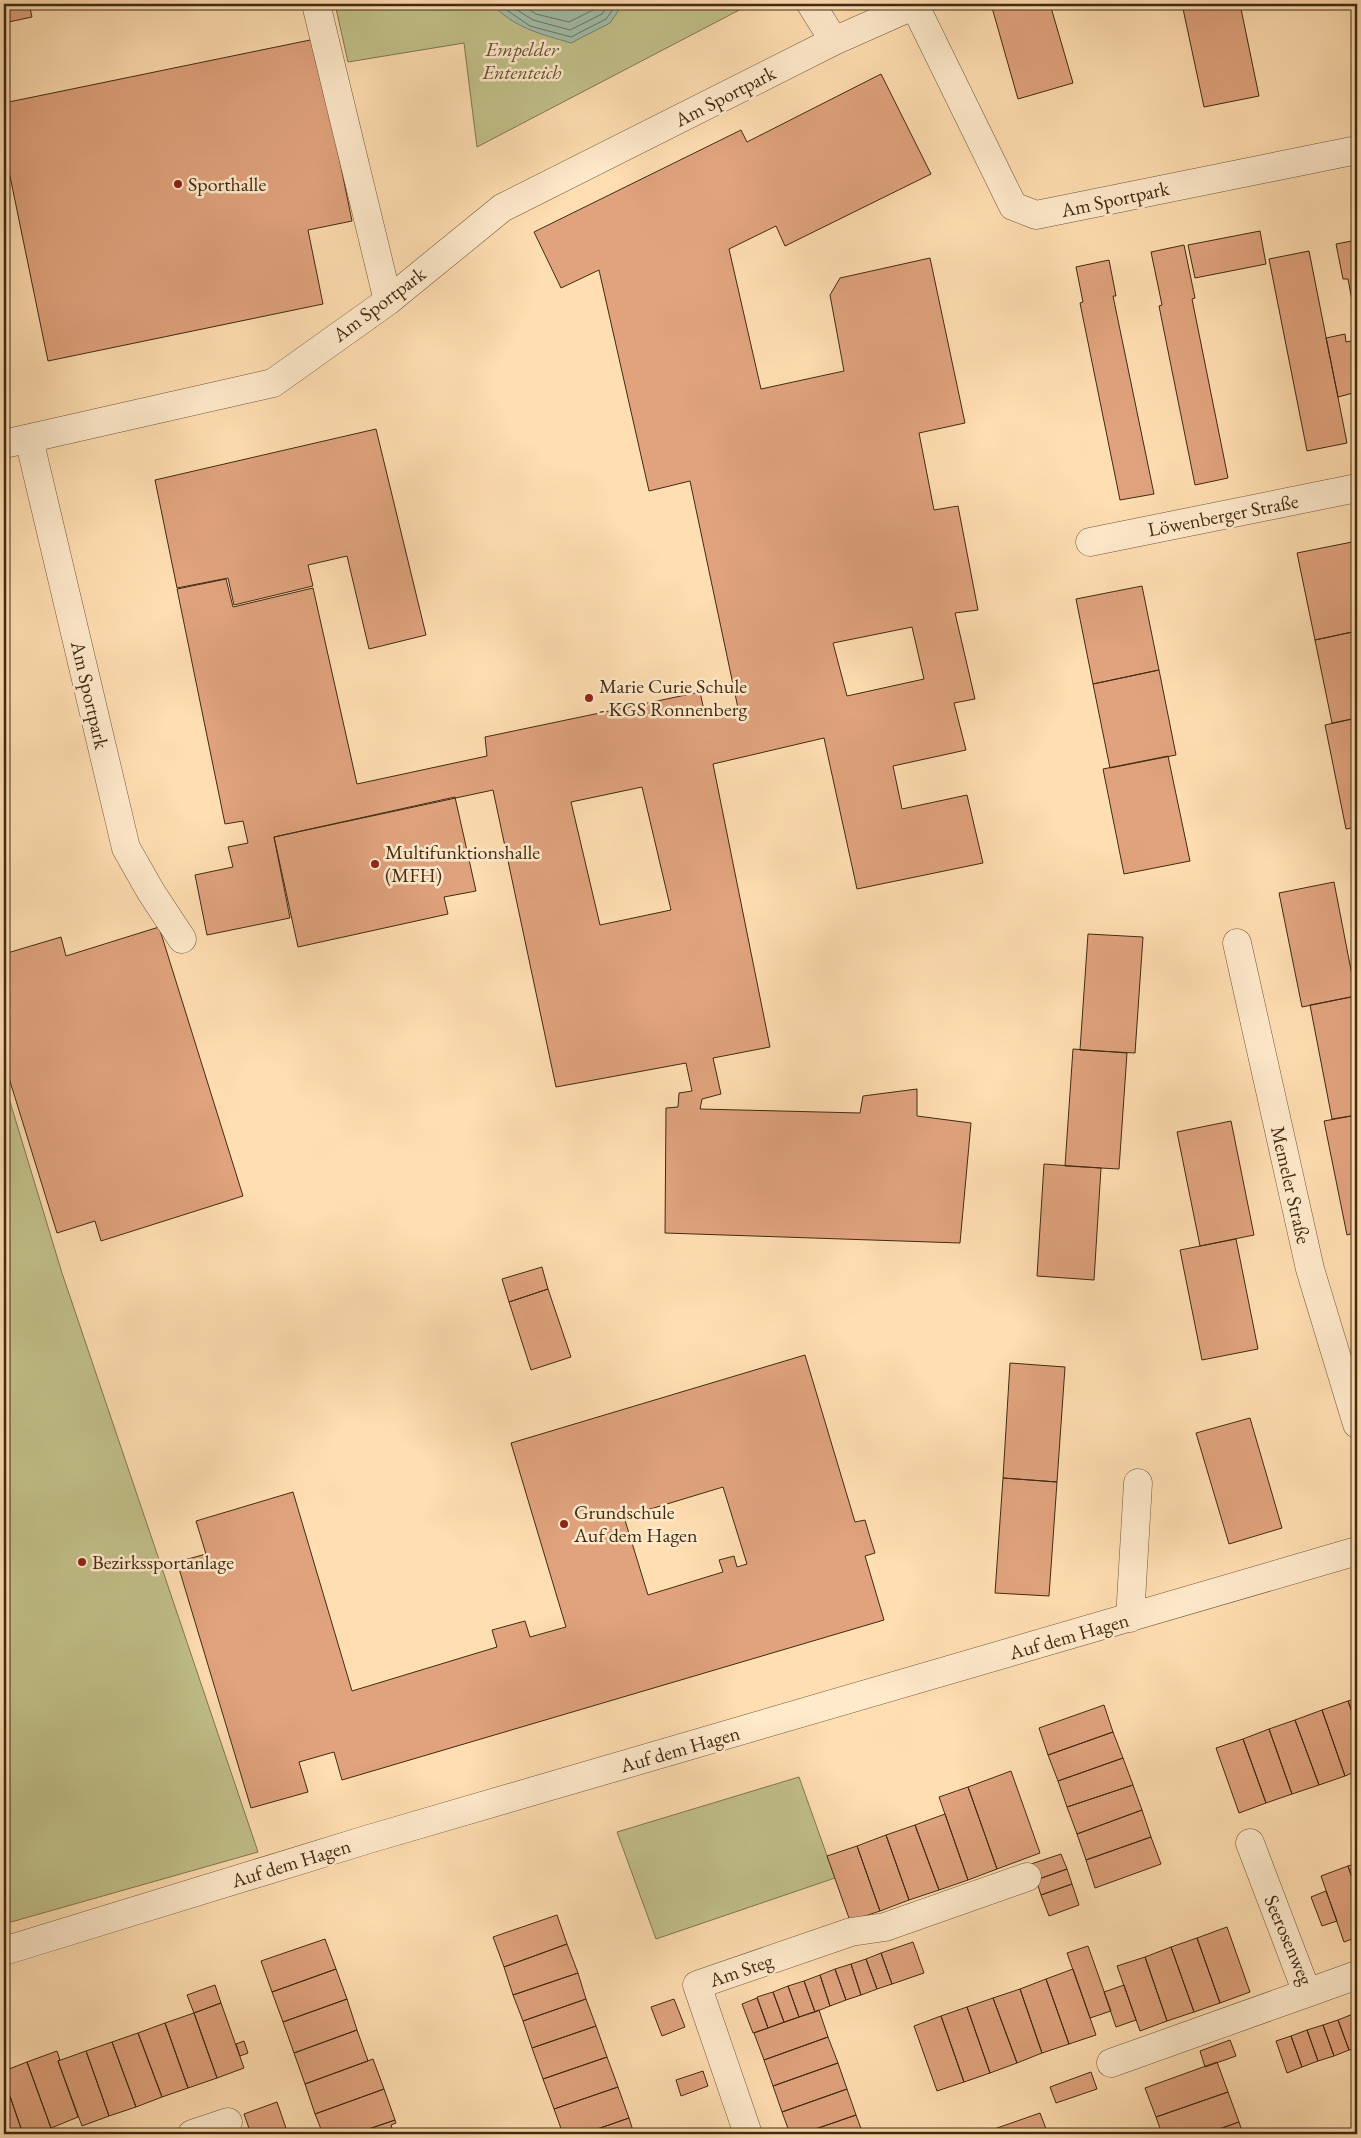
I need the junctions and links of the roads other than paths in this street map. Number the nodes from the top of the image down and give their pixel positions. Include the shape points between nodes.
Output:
1 (316, 4) edge
2 (811, 4) edge
3 (915, 4) edge
4 (834, 41) junction
5 (1357, 150) edge
6 (388, 301) junction
7 (16, 441) edge
8 (1357, 488) edge
9 (1090, 542) dead end
10 (182, 939) dead end
11 (1236, 943) dead end
12 (1357, 1424) edge
13 (1138, 1483) dead end
14 (1357, 1550) edge
15 (1130, 1618) junction
16 (1250, 1843) dead end
17 (1027, 1878) dead end
18 (4, 1951) edge
19 (1357, 1975) edge
20 (1308, 1993) junction
21 (1111, 2063) dead end
22 (228, 2122) dead end
23 (192, 2134) edge
24 (748, 2134) edge

1 - 6 street
2 - 4 street
3 - 4 street, Am Sportpark
3 - 5 street, Am Sportpark via 1013,206 1036,215
4 - 6 street, Am Sportpark via 502,208
6 - 7 street, Am Sportpark via 273,383
7 - 10 street, Am Sportpark via 126,848
8 - 9 street, Löwenberger Straße
11 - 12 street, Memeler Straße via 1310,1269
13 - 15 street
14 - 15 street, Auf dem Hagen
15 - 18 street, Auf dem Hagen via 369,1839
16 - 20 street, Seerosenweg
17 - 24 street, Am Steg via 885,1927 851,1932 697,1985
19 - 20 street, Seerosenweg
20 - 21 street
22 - 23 street

